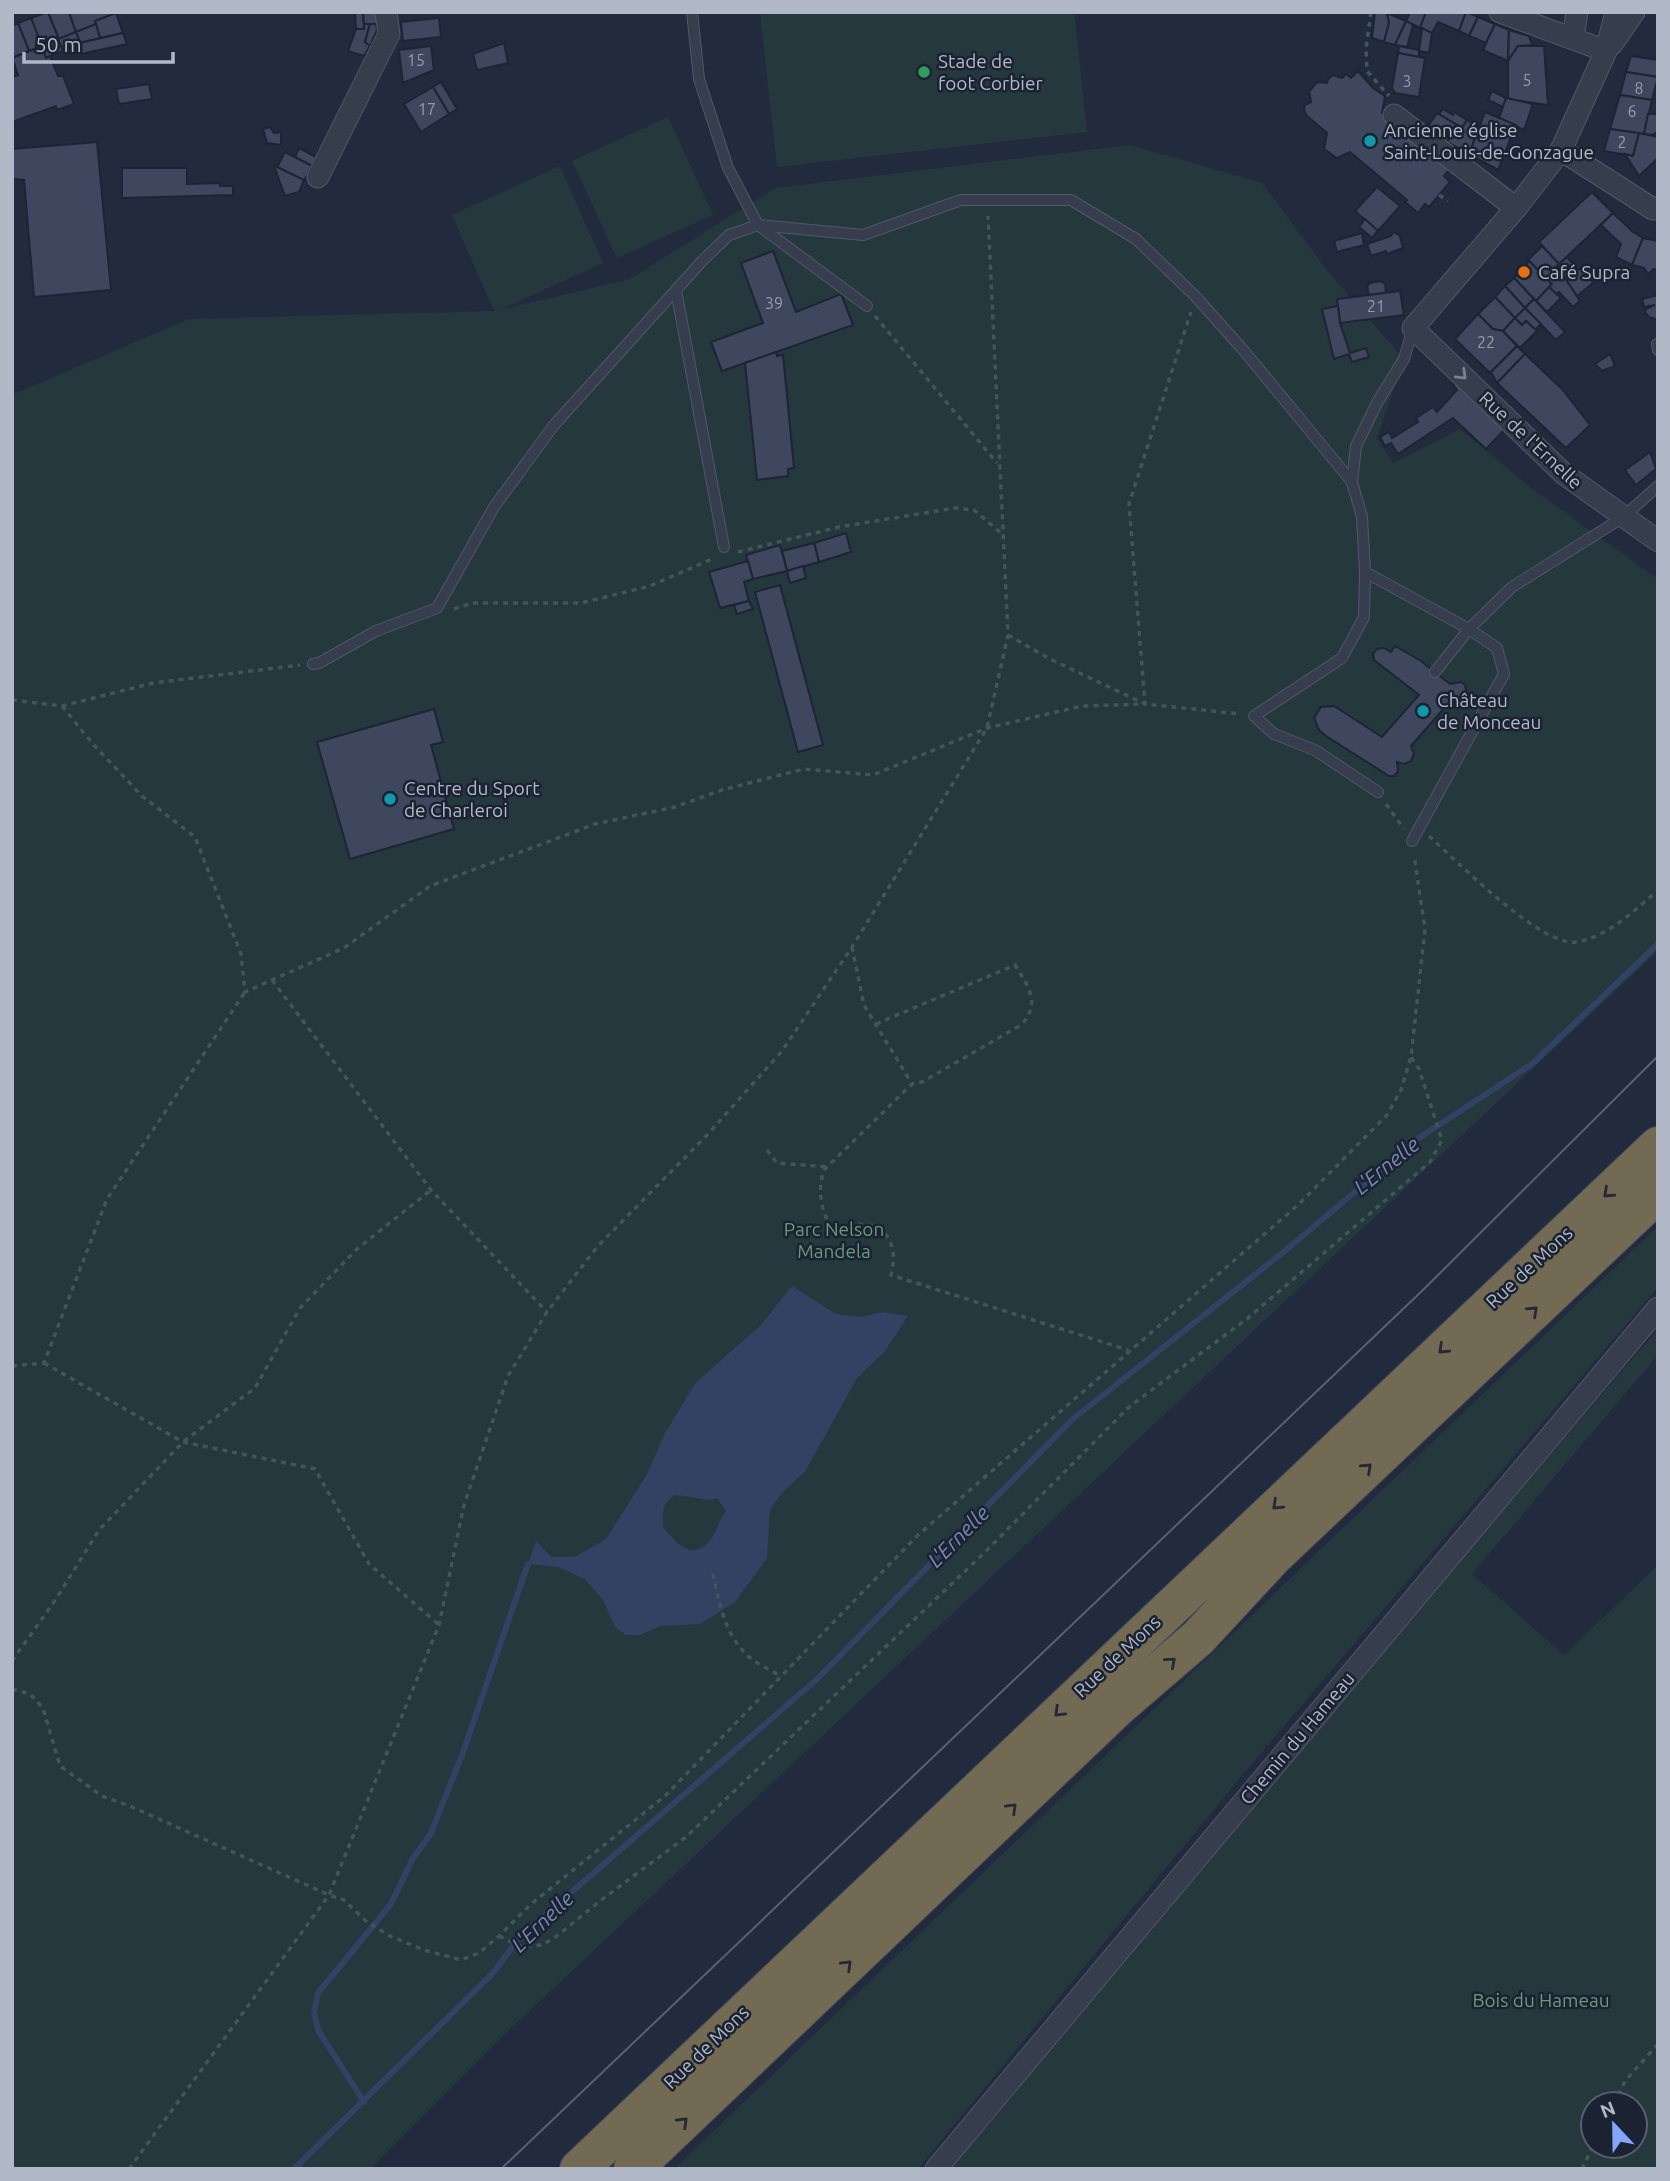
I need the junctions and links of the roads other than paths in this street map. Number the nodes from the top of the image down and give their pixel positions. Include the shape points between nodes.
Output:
1 (386, 12) edge
2 (692, 12) edge
3 (1500, 12) edge
4 (1577, 12) edge
5 (1616, 12) edge
6 (1634, 12) edge
7 (1573, 38) junction
8 (1606, 51) junction
9 (1394, 115) road end
10 (1561, 150) junction
11 (318, 177) dead end
12 (1517, 208) junction
13 (1658, 209) edge
14 (758, 225) junction
15 (676, 290) junction
16 (867, 306) road end
17 (1413, 328) junction
18 (1352, 482) junction
19 (1658, 486) edge
20 (1622, 518) junction
21 (1658, 541) edge
22 (726, 552) road end
23 (1365, 572) junction
24 (1469, 629) junction
25 (313, 664) road end
26 (1435, 672) dead end
27 (1378, 792) road end
28 (1412, 841) road end
29 (1658, 1146) edge
30 (1658, 1193) edge
31 (1658, 1308) edge
32 (579, 2169) edge
33 (633, 2169) edge
34 (936, 2169) edge

1 - 11 street via 389,34
2 - 14 lane via 699,79 728,168
3 - 7 street
4 - 7 street
5 - 8 street
6 - 8 street
7 - 8 street
8 - 10 street
9 - 12 street
10 - 12 street
10 - 13 street
12 - 17 street
14 - 15 lane via 729,235
14 - 16 lane
14 - 18 lane via 863,235 961,200 1071,200 1136,239 1196,297
15 - 22 lane
15 - 25 lane via 554,425 494,507 437,608 376,631
17 - 18 lane via 1404,359 1356,446
17 -> 20 street, Rue de l'Ernelle via 1564,474
18 - 23 lane via 1362,517
19 - 20 lane
20 - 21 street, Rue de l'Ernelle
20 - 24 lane via 1512,587
23 - 24 lane
23 - 27 lane via 1364,617 1342,658 1254,716 1274,734 1315,750
24 - 26 lane
24 - 28 lane via 1497,648 1504,674
29 -> 32 highway, Rue de Mons
33 -> 30 highway, Rue de Mons via 1119,1706 1198,1638 1273,1557
31 - 34 street, Chemin du Hameau

